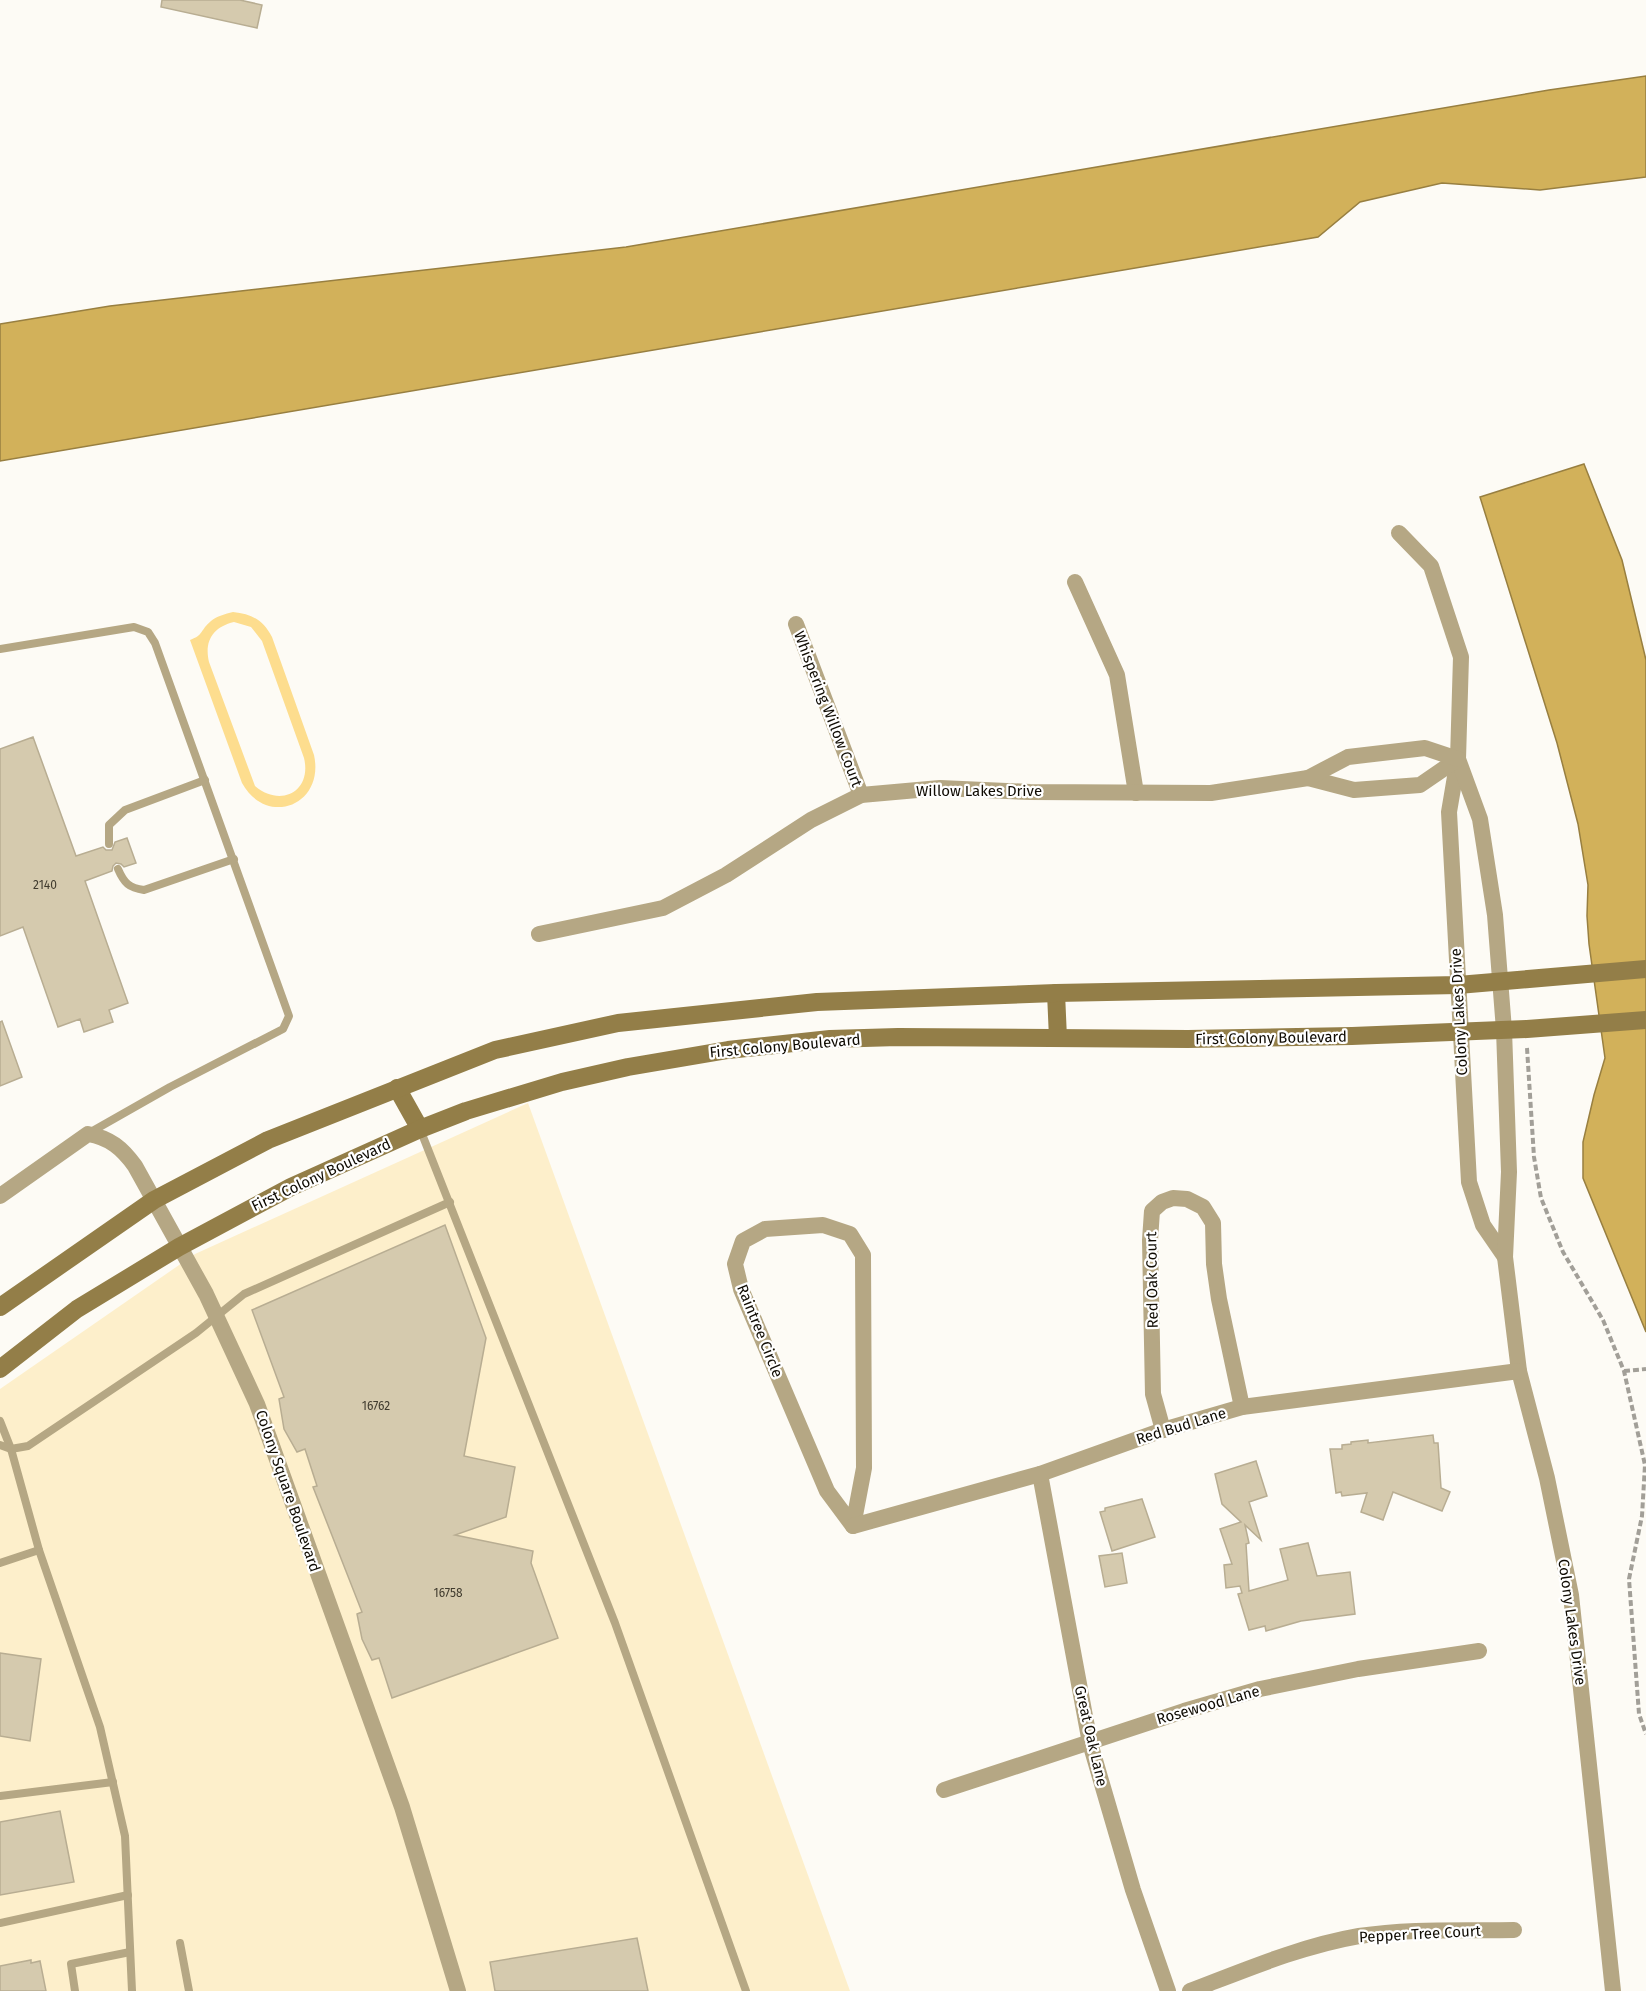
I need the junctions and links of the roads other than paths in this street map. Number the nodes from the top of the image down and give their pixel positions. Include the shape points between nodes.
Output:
1 (1399, 533) dead end
2 (1075, 582) dead end
3 (796, 624) dead end
4 (0, 649) edge
5 (1458, 759) junction
6 (1308, 777) junction
7 (205, 780) junction
8 (1136, 793) junction
9 (861, 795) junction
10 (109, 844) dead end
11 (234, 859) junction
12 (118, 869) dead end
13 (539, 934) dead end
14 (1646, 969) edge
15 (1500, 982) junction
16 (1458, 985) junction
17 (1056, 993) junction
18 (1646, 1020) edge
19 (1504, 1030) junction
20 (1460, 1031) junction
21 (1058, 1038) junction
22 (396, 1088) junction
23 (420, 1129) junction
24 (88, 1134) junction
25 (0, 1196) edge
26 (154, 1200) junction
27 (450, 1202) junction
28 (179, 1247) junction
29 (1505, 1257) junction
30 (0, 1307) edge
31 (217, 1316) junction
32 (0, 1369) edge
33 (1519, 1371) junction
34 (1242, 1407) junction
35 (0, 1421) edge
36 (1163, 1430) junction
37 (0, 1445) edge
38 (11, 1449) junction
39 (1040, 1474) junction
40 (853, 1526) junction
41 (39, 1550) junction
42 (0, 1563) edge
43 (1479, 1651) dead end
44 (1090, 1743) junction
45 (113, 1782) junction
46 (944, 1790) dead end
47 (0, 1796) edge
48 (128, 1895) junction
49 (0, 1923) edge
50 (1514, 1930) dead end
51 (180, 1943) dead end
52 (129, 1952) junction
53 (75, 1991) edge
54 (132, 1991) edge
55 (189, 1991) edge
56 (458, 1991) edge
57 (746, 1991) edge
58 (1168, 1991) edge
59 (1190, 1991) edge
60 (1613, 1991) edge

1 - 5 street, Colony Lakes Drive via 1431,566 1461,657
2 - 8 street via 1118,675
3 - 9 street, Whispering Willow Court
4 - 7 lane via 134,627 148,632
5 - 6 street, Willow Lakes Drive via 1425,748 1348,757
5 - 6 street, Willow Lakes Drive via 1420,785 1354,790
5 - 15 street, Colony Lakes Drive via 1480,819 1495,915
5 - 16 street, Colony Lakes Drive via 1449,812
6 - 8 street, Willow Lakes Drive via 1211,793
7 - 10 lane via 125,810 109,825
7 - 11 lane
8 - 9 street, Willow Lakes Drive via 940,788
9 - 13 street, Willow Lakes Drive via 811,820 663,908
11 - 12 lane via 144,890 123,881
11 - 24 lane via 290,1016 283,1029
14 - 15 main road
15 - 16 main road
15 - 19 street, Colony Lakes Drive
16 - 17 main road
16 - 20 street, Colony Lakes Drive
17 - 21 main road
17 - 22 main road via 817,1002 618,1023 495,1050
18 - 19 main road, First Colony Boulevard
19 - 20 main road, First Colony Boulevard
19 - 29 street, Colony Lakes Drive via 1509,1172
20 - 21 main road, First Colony Boulevard via 1235,1039
20 - 29 street, Colony Lakes Drive via 1469,1182 1483,1225
21 - 23 main road, First Colony Boulevard via 830,1039 705,1053 562,1082
22 - 23 main road
22 - 26 main road via 268,1140
23 - 27 lane
23 - 28 main road, First Colony Boulevard via 291,1186
24 - 25 street
24 - 26 street, Colony Square Boulevard via 109,1140 126,1154
26 - 28 street, Colony Square Boulevard
26 - 30 main road
27 - 31 lane via 244,1294
27 - 57 lane via 615,1623
28 - 31 street, Colony Square Boulevard
28 - 32 main road, First Colony Boulevard via 76,1309
29 - 33 street, Colony Lakes Drive
31 - 38 lane via 28,1446
31 - 56 street, Colony Square Boulevard via 258,1404 402,1807
33 - 34 street, Red Bud Lane
33 - 60 street, Colony Lakes Drive via 1547,1478 1571,1595
34 - 36 street, Red Bud Lane
34 - 36 street, Red Oak Court via 1219,1299 1213,1223 1203,1207 1187,1199 1173,1198 1152,1211 1150,1240 1153,1394
35 - 38 lane
36 - 39 street, Red Bud Lane
37 - 38 lane
38 - 41 lane
39 - 40 street, Red Bud Lane
39 - 44 street, Great Oak Lane
40 - 40 street, Raintree Circle via 864,1468 863,1255 850,1234 823,1226 765,1229 743,1241 735,1264 741,1288 827,1491
41 - 42 lane
41 - 45 lane via 100,1727
43 - 44 street, Rosewood Lane via 1260,1689
44 - 46 street, Rosewood Lane
44 - 58 street, Great Oak Lane via 1132,1890
45 - 47 lane
45 - 48 lane via 125,1836
48 - 49 lane
48 - 52 lane
50 - 59 street, Pepper Tree Court via 1360,1936 1295,1952
51 - 55 lane
52 - 53 lane via 71,1964
52 - 54 lane

